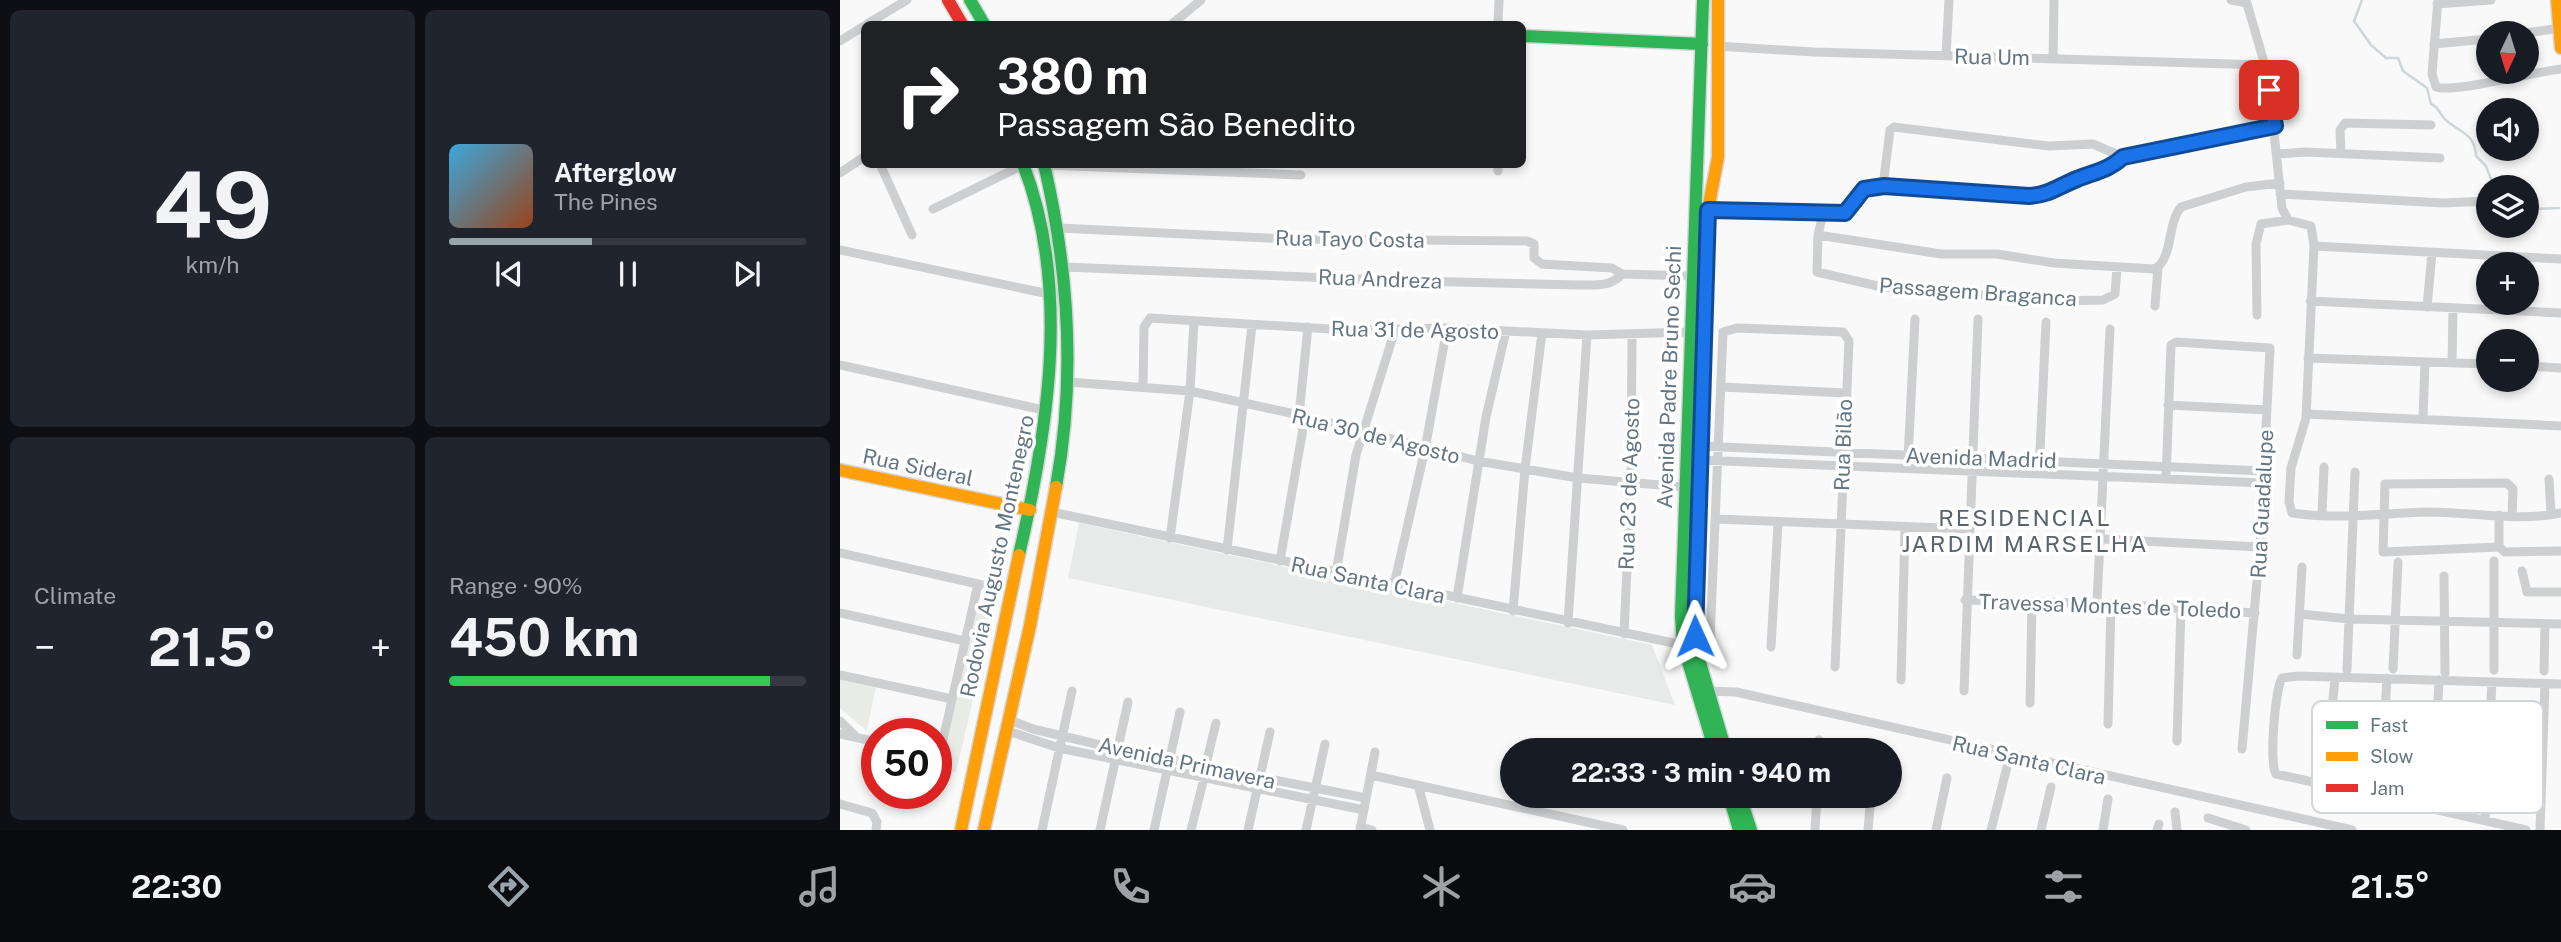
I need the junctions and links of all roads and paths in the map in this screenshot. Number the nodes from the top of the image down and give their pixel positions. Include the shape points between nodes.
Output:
1 (907, 0) edge
2 (948, 0) edge
3 (970, 0) edge
4 (1201, 0) edge
5 (1499, 0) edge
6 (1703, 0) edge
7 (1718, 0) edge
8 (1949, 0) edge
9 (2054, 0) edge
10 (2231, 0) edge
11 (2491, 0) edge
12 (2557, 0) edge
13 (2247, 2) edge
14 (2438, 2) edge
15 (873, 21) edge
16 (960, 21) edge
17 (982, 21) edge
18 (1176, 21) edge
19 (1498, 21) edge
20 (861, 28) edge
21 (2560, 28) edge
22 (2539, 31) edge
23 (1526, 36) edge
24 (2476, 40) edge
25 (840, 41) edge
26 (1702, 44) junction
27 (2434, 44) junction
28 (1717, 46) junction
29 (2561, 48) edge
30 (1946, 56) junction
31 (2053, 58) junction
32 (2266, 65) junction
33 (2561, 69) edge
34 (2431, 125) dead end
35 (2275, 126) junction
36 (1700, 140) junction
37 (1718, 145) junction
38 (2341, 153) junction
39 (2278, 154) junction
40 (2123, 157) junction
41 (2440, 158) dead end
42 (861, 159) edge
43 (1698, 161) junction
44 (1717, 165) junction
45 (882, 168) edge
46 (1017, 168) edge
47 (1024, 168) edge
48 (1045, 168) edge
49 (1191, 168) edge
50 (1223, 169) edge
51 (840, 173) edge
52 (1301, 175) dead end
53 (2280, 183) junction
54 (1884, 186) junction
55 (2280, 194) junction
56 (2476, 201) edge
57 (933, 209) dead end
58 (1708, 210) junction
59 (1823, 214) junction
60 (2288, 220) junction
61 (1059, 228) junction
62 (912, 235) dead end
63 (1818, 235) junction
64 (2314, 246) junction
65 (840, 250) edge
66 (2432, 253) junction
67 (2561, 258) edge
68 (1064, 267) junction
69 (2117, 268) junction
70 (2158, 268) junction
71 (1622, 274) junction
72 (1692, 276) junction
73 (1049, 294) junction
74 (2310, 301) junction
75 (2155, 306) dead end
76 (2427, 307) junction
77 (2453, 309) junction
78 (2561, 313) edge
79 (2257, 315) dead end
80 (1915, 319) dead end
81 (1979, 319) dead end
82 (1194, 321) junction
83 (2046, 322) dead end
84 (1252, 325) junction
85 (1308, 327) junction
86 (1447, 328) junction
87 (1395, 330) junction
88 (2110, 330) dead end
89 (1506, 331) junction
90 (1691, 332) junction
91 (1542, 333) junction
92 (1632, 334) junction
93 (1587, 335) junction
94 (2308, 358) junction
95 (2425, 362) junction
96 (2452, 363) junction
97 (2476, 364) edge
98 (840, 365) edge
99 (2539, 367) edge
100 (2561, 368) edge
101 (1068, 383) junction
102 (1143, 386) junction
103 (1721, 387) junction
104 (1190, 391) junction
105 (1845, 393) junction
106 (1243, 405) junction
107 (2168, 405) junction
108 (2267, 410) junction
109 (1048, 411) junction
110 (2306, 414) junction
111 (1302, 416) junction
112 (2423, 419) junction
113 (2561, 426) edge
114 (1363, 432) junction
115 (1699, 446) junction
116 (1719, 447) junction
117 (1425, 449) junction
118 (1844, 453) junction
119 (1908, 455) junction
120 (1973, 458) junction
121 (1698, 460) junction
122 (2039, 460) junction
123 (1478, 461) junction
124 (1718, 461) junction
125 (2103, 463) junction
126 (1844, 465) junction
127 (2166, 466) junction
128 (1908, 467) junction
129 (2324, 467) dead end
130 (1525, 469) junction
131 (840, 470) edge
132 (1973, 471) junction
133 (2264, 471) junction
134 (2355, 472) dead end
135 (2039, 473) junction
136 (2104, 476) junction
137 (1578, 478) junction
138 (2166, 479) junction
139 (2549, 480) dead end
140 (1631, 482) junction
141 (2263, 483) junction
142 (1684, 487) junction
143 (1030, 510) junction
144 (1052, 512) junction
145 (2322, 514) junction
146 (2386, 514) junction
147 (2556, 514) edge
148 (2353, 515) junction
149 (2499, 515) junction
150 (2512, 516) junction
151 (1716, 519) junction
152 (1778, 523) junction
153 (1840, 525) junction
154 (1905, 528) junction
155 (1969, 529) junction
156 (1170, 538) junction
157 (2102, 539) junction
158 (2260, 547) junction
159 (2499, 547) junction
160 (1227, 550) junction
161 (2561, 551) edge
162 (840, 553) edge
163 (1019, 558) junction
164 (1280, 561) junction
165 (2494, 561) dead end
166 (1042, 562) junction
167 (2398, 562) dead end
168 (2302, 567) dead end
169 (2522, 570) dead end
170 (1336, 573) junction
171 (2444, 576) dead end
172 (1394, 585) junction
173 (2561, 592) edge
174 (1457, 598) junction
175 (1965, 600) junction
176 (2032, 602) junction
177 (2097, 603) junction
178 (2111, 604) junction
179 (2181, 608) junction
180 (1513, 611) junction
181 (2255, 612) junction
182 (840, 613) edge
183 (2300, 614) junction
184 (2349, 619) junction
185 (2398, 620) junction
186 (2444, 621) junction
187 (2494, 622) junction
188 (1568, 623) junction
189 (2545, 624) junction
190 (2561, 624) edge
191 (1624, 634) junction
192 (1710, 640) dead end
193 (965, 641) junction
194 (1684, 645) junction
195 (1772, 647) dead end
196 (2297, 655) dead end
197 (1835, 667) dead end
198 (2393, 669) dead end
199 (2347, 670) dead end
200 (2494, 670) dead end
201 (2544, 671) dead end
202 (840, 674) edge
203 (2442, 676) junction
204 (2335, 678) junction
205 (2387, 678) junction
206 (1901, 680) dead end
207 (2492, 682) junction
208 (2545, 684) junction
209 (2561, 684) edge
210 (1072, 691) dead end
211 (1707, 691) junction
212 (1964, 691) dead end
213 (952, 699) junction
214 (2333, 701) edge
215 (2386, 701) edge
216 (2440, 701) edge
217 (2491, 701) edge
218 (1128, 702) dead end
219 (2030, 704) dead end
220 (1180, 712) dead end
221 (947, 718) edge
222 (840, 721) edge
223 (1216, 723) dead end
224 (2108, 724) dead end
225 (1009, 726) junction
226 (1270, 732) dead end
227 (840, 734) edge
228 (857, 737) junction
229 (1061, 737) junction
230 (861, 738) edge
231 (1711, 738) edge
232 (1722, 738) edge
233 (2177, 741) dead end
234 (2543, 742) edge
235 (1325, 744) dead end
236 (1059, 748) junction
237 (2242, 749) dead end
238 (1375, 752) dead end
239 (1116, 754) junction
240 (2010, 755) junction
241 (1168, 765) junction
242 (1204, 773) junction
243 (1371, 775) junction
244 (1947, 778) dead end
245 (2312, 782) edge
246 (1256, 783) junction
247 (2051, 787) dead end
248 (1419, 788) junction
249 (1315, 790) junction
250 (970, 792) junction
251 (992, 796) junction
252 (1366, 799) junction
253 (2108, 799) dead end
254 (1313, 800) junction
255 (840, 804) edge
256 (1733, 808) edge
257 (1744, 808) edge
258 (1816, 808) edge
259 (1870, 808) edge
260 (1364, 810) junction
261 (2175, 812) dead end
262 (2453, 813) edge
263 (2485, 813) edge
264 (2208, 818) dead end
265 (2306, 819) junction
266 (2485, 820) junction
267 (1360, 828) edge
268 (876, 830) edge
269 (961, 830) edge
270 (984, 830) edge
271 (1042, 830) edge
272 (1100, 830) edge
273 (1154, 830) edge
274 (1191, 830) edge
275 (1248, 830) edge
276 (1306, 830) edge
277 (1372, 830) edge
278 (1430, 830) edge
279 (1623, 830) edge
280 (1739, 830) edge
281 (1751, 830) edge
282 (1815, 830) edge
283 (1868, 830) edge
284 (1936, 830) edge
285 (1991, 830) edge
286 (2041, 830) edge
287 (2103, 830) edge
288 (2176, 830) edge
289 (2246, 830) edge
290 (2304, 830) edge
291 (2352, 830) edge
292 (2526, 830) edge

1 - 15 street
2 - 16 main road
3 - 17 main road
4 - 18 street
5 - 19 street
6 - 26 main road, Avenida Padre Bruno Sechi
7 - 28 main road, Avenida Padre Bruno Sechi
8 - 30 street
9 - 31 street
10 - 13 street
11 - 14 street
12 - 21 main road
13 - 32 street
14 - 27 street
20 - 25 street
21 - 22 street
21 - 29 main road
23 - 26 main road
24 - 27 street
26 - 36 main road, Avenida Padre Bruno Sechi
27 - 33 street via 2432,80 2444,89
28 - 30 street, Rua Um
28 - 37 main road, Avenida Padre Bruno Sechi
30 - 31 street, Rua Um
31 - 32 street, Rua Um
32 - 35 street
34 - 38 street via 2345,123 2340,130
35 - 39 street
35 - 40 street
36 - 37 main road via 1708,149
36 - 43 main road, Avenida Padre Bruno Sechi
37 - 44 main road, Avenida Padre Bruno Sechi
38 - 39 street
38 - 41 street
39 - 53 street
40 - 54 street via 2105,171 2039,195
40 - 54 street via 2093,144 2049,146 1894,127 1888,141
42 - 51 street
43 - 44 main road via 1711,159
43 - 72 main road, Avenida Padre Bruno Sechi
44 - 58 main road, Avenida Padre Bruno Sechi
45 - 62 street
46 - 57 street
47 - 73 main road, Rodovia Augusto Montenegro via 1037,212
48 - 61 main road, Rodovia Augusto Montenegro
49 - 50 street
50 - 52 street
53 - 55 street
53 - 70 street via 2246,187 2181,207
54 - 59 street via 1864,189 1845,213
55 - 56 street
55 - 60 street
58 - 59 street
58 - 115 main road, Avenida Padre Bruno Sechi
59 - 63 street
60 - 64 street via 2311,226
60 - 79 street via 2263,222 2258,232
61 - 68 main road, Rodovia Augusto Montenegro
61 - 71 street, Rua Tayo Costa via 1289,239 1527,240 1534,243 1534,258 1542,264 1609,267
63 - 69 street via 1941,254 1997,254
63 - 69 street, Passagem Braganca via 1816,270 1882,287 2059,301 2110,300 2115,294
64 - 66 street
64 - 74 street
65 - 73 street
66 - 67 street
66 - 76 street
68 - 71 street, Rua Andreza via 1579,285 1605,284
68 - 101 main road, Rodovia Augusto Montenegro
69 - 70 street
70 - 75 street
71 - 72 street, Rua Andreza
72 - 90 main road, Avenida Padre Bruno Sechi
73 - 109 main road, Rodovia Augusto Montenegro
74 - 76 street
74 - 94 street
76 - 77 street
77 - 78 street
77 - 96 street
80 - 119 street
81 - 120 street
82 - 84 street, Rua 31 de Agosto
82 - 102 street, Rua 31 de Agosto via 1150,318 1144,327
82 - 104 street
83 - 122 street
84 - 85 street, Rua 31 de Agosto
84 - 106 street
85 - 87 street, Rua 31 de Agosto
85 - 111 street
86 - 87 street, Rua 31 de Agosto
86 - 89 street, Rua 31 de Agosto
86 - 117 street
87 - 114 street
88 - 125 street
89 - 91 street, Rua 31 de Agosto
89 - 123 street
90 - 92 street, Rua 31 de Agosto
90 - 142 main road, Avenida Padre Bruno Sechi
91 - 93 street, Rua 31 de Agosto
91 - 130 street
92 - 93 street, Rua 31 de Agosto
92 - 140 street, Rua 23 de Agosto
93 - 137 street
94 - 95 street
94 - 110 street
95 - 96 street
95 - 112 street
96 - 97 street
98 - 109 street
99 - 100 street
101 - 102 street, Rua 30 de Agosto
101 - 144 main road, Rodovia Augusto Montenegro via 1065,437
102 - 104 street, Rua 30 de Agosto
103 - 105 street
103 - 105 street, Rua Bilão via 1725,329 1843,332 1849,341
103 - 116 street
104 - 106 street, Rua 30 de Agosto
104 - 156 street
105 - 118 street, Rua Bilão
106 - 111 street, Rua 30 de Agosto
106 - 160 street
107 - 108 street
107 - 108 street, Rua Guadalupe via 2171,345 2182,342 2270,348
107 - 127 street
108 - 133 street, Rua Guadalupe
109 - 143 main road, Rodovia Augusto Montenegro
110 - 112 street
110 - 145 street via 2291,468 2289,509 2292,513
111 - 114 street, Rua 30 de Agosto
111 - 164 street
112 - 113 street
114 - 117 street, Rua 30 de Agosto
114 - 170 street
115 - 116 street, Avenida Madrid
115 - 121 main road, Avenida Padre Bruno Sechi
116 - 118 street, Avenida Madrid
116 - 124 street
117 - 123 street, Rua 30 de Agosto
117 - 172 street
118 - 119 street, Avenida Madrid
118 - 126 street, Rua Bilão
119 - 120 street, Avenida Madrid
119 - 128 street
120 - 122 street, Avenida Madrid
120 - 132 street
121 - 124 street, Avenida Madrid
121 - 211 main road, Avenida Padre Bruno Sechi via 1695,640
122 - 125 street, Avenida Madrid
122 - 135 street
123 - 130 street, Rua 30 de Agosto
123 - 174 street
124 - 126 street, Avenida Madrid
124 - 151 street
125 - 127 street, Avenida Madrid
125 - 136 street
126 - 128 street, Avenida Madrid
126 - 153 street, Rua Bilão
127 - 133 street, Avenida Madrid
127 - 138 street
128 - 132 street, Avenida Madrid
129 - 145 street
130 - 137 street, Rua 30 de Agosto
130 - 180 street
131 - 143 main road, Rua Sideral
132 - 135 street, Avenida Madrid
132 - 155 street
133 - 141 street, Rua Guadalupe
134 - 148 street
135 - 136 street, Avenida Madrid
136 - 138 street, Avenida Madrid
136 - 157 street
137 - 140 street, Rua 30 de Agosto
137 - 188 street
138 - 141 street, Avenida Madrid
139 - 147 street
140 - 142 street, Rua 30 de Agosto
140 - 191 street, Rua 23 de Agosto
141 - 158 street, Rua Guadalupe
142 - 194 main road, Avenida Padre Bruno Sechi
143 - 163 main road, Rodovia Augusto Montenegro
144 - 156 street, Rua Santa Clara
144 - 166 main road, Rodovia Augusto Montenegro
145 - 148 street
146 - 148 street
146 - 149 street
146 - 150 street via 2385,484 2507,483 2513,489
146 - 159 street via 2383,552
147 - 150 street
148 - 184 street
149 - 150 street
149 - 159 street
151 - 152 street
151 - 192 street
152 - 153 street
152 - 195 street
153 - 154 street
153 - 197 street, Rua Bilão
154 - 155 street
154 - 206 street
155 - 175 street
156 - 160 street, Rua Santa Clara
157 - 158 street
157 - 177 street
158 - 181 street, Rua Guadalupe
159 - 161 street via 2505,552
160 - 164 street, Rua Santa Clara
162 - 193 street via 978,584
163 - 166 main road
163 - 250 main road, Rodovia Augusto Montenegro
164 - 170 street, Rua Santa Clara
165 - 187 street
166 - 225 main road, Rodovia Augusto Montenegro
167 - 185 street
168 - 183 street
169 - 173 street via 2527,592
170 - 172 street, Rua Santa Clara
171 - 186 street
172 - 174 street, Rua Santa Clara
174 - 180 street, Rua Santa Clara
175 - 176 street, Travessa Montes de Toledo
175 - 212 street
176 - 177 street, Travessa Montes de Toledo
176 - 219 street
177 - 178 street, Travessa Montes de Toledo
178 - 179 street, Travessa Montes de Toledo
178 - 224 street
179 - 181 street, Travessa Montes de Toledo
179 - 233 street
180 - 188 street, Rua Santa Clara
181 - 237 street, Rua Guadalupe
182 - 193 street
183 - 184 street
183 - 196 street
184 - 185 street
184 - 199 street
185 - 186 street
185 - 198 street
186 - 187 street
186 - 203 street
187 - 189 street
187 - 200 street
188 - 191 street, Rua Santa Clara
189 - 190 street
189 - 201 street
191 - 194 street, Rua Santa Clara
193 - 213 street
194 - 231 main road, Avenida Padre Bruno Sechi
202 - 213 street
203 - 205 street
203 - 207 street
203 - 216 street
204 - 205 street
204 - 214 street
204 - 245 street via 2282,678 2278,689 2276,774
205 - 215 street
207 - 208 street
207 - 217 street
208 - 209 street
208 - 234 street
210 - 229 street
211 - 232 main road, Avenida Padre Bruno Sechi
211 - 240 street, Rua Santa Clara via 1736,692
213 - 221 street
218 - 239 street
220 - 241 street
222 - 228 street
223 - 242 street
225 - 229 street, Avenida Primavera
225 - 236 street, Avenida Primavera
225 - 251 main road, Rodovia Augusto Montenegro
226 - 246 street
227 - 228 street
228 - 230 street
229 - 236 street
229 - 239 street, Avenida Primavera
235 - 249 street
236 - 239 street, Avenida Primavera
236 - 271 street
238 - 243 street
239 - 241 street, Avenida Primavera
239 - 272 street
240 - 265 street, Rua Santa Clara
240 - 285 street
241 - 242 street, Avenida Primavera
241 - 273 street
242 - 246 street, Avenida Primavera
242 - 274 street
243 - 248 street
243 - 252 street
244 - 284 street
246 - 249 street, Avenida Primavera
246 - 254 street, Avenida Primavera
246 - 275 street
247 - 286 street
248 - 278 street
248 - 279 street
249 - 252 street, Avenida Primavera
249 - 254 street
250 - 251 main road
250 - 269 main road, Rodovia Augusto Montenegro
251 - 270 main road, Rodovia Augusto Montenegro
252 - 260 street
253 - 287 street
254 - 260 street, Avenida Primavera
254 - 276 street
255 - 268 street via 872,813
256 - 280 main road
257 - 281 main road
258 - 282 street
259 - 283 street
260 - 267 street
261 - 288 street
262 - 266 street
263 - 266 street
264 - 289 street
265 - 290 street
265 - 291 street, Rua Santa Clara
266 - 292 street
267 - 277 street

